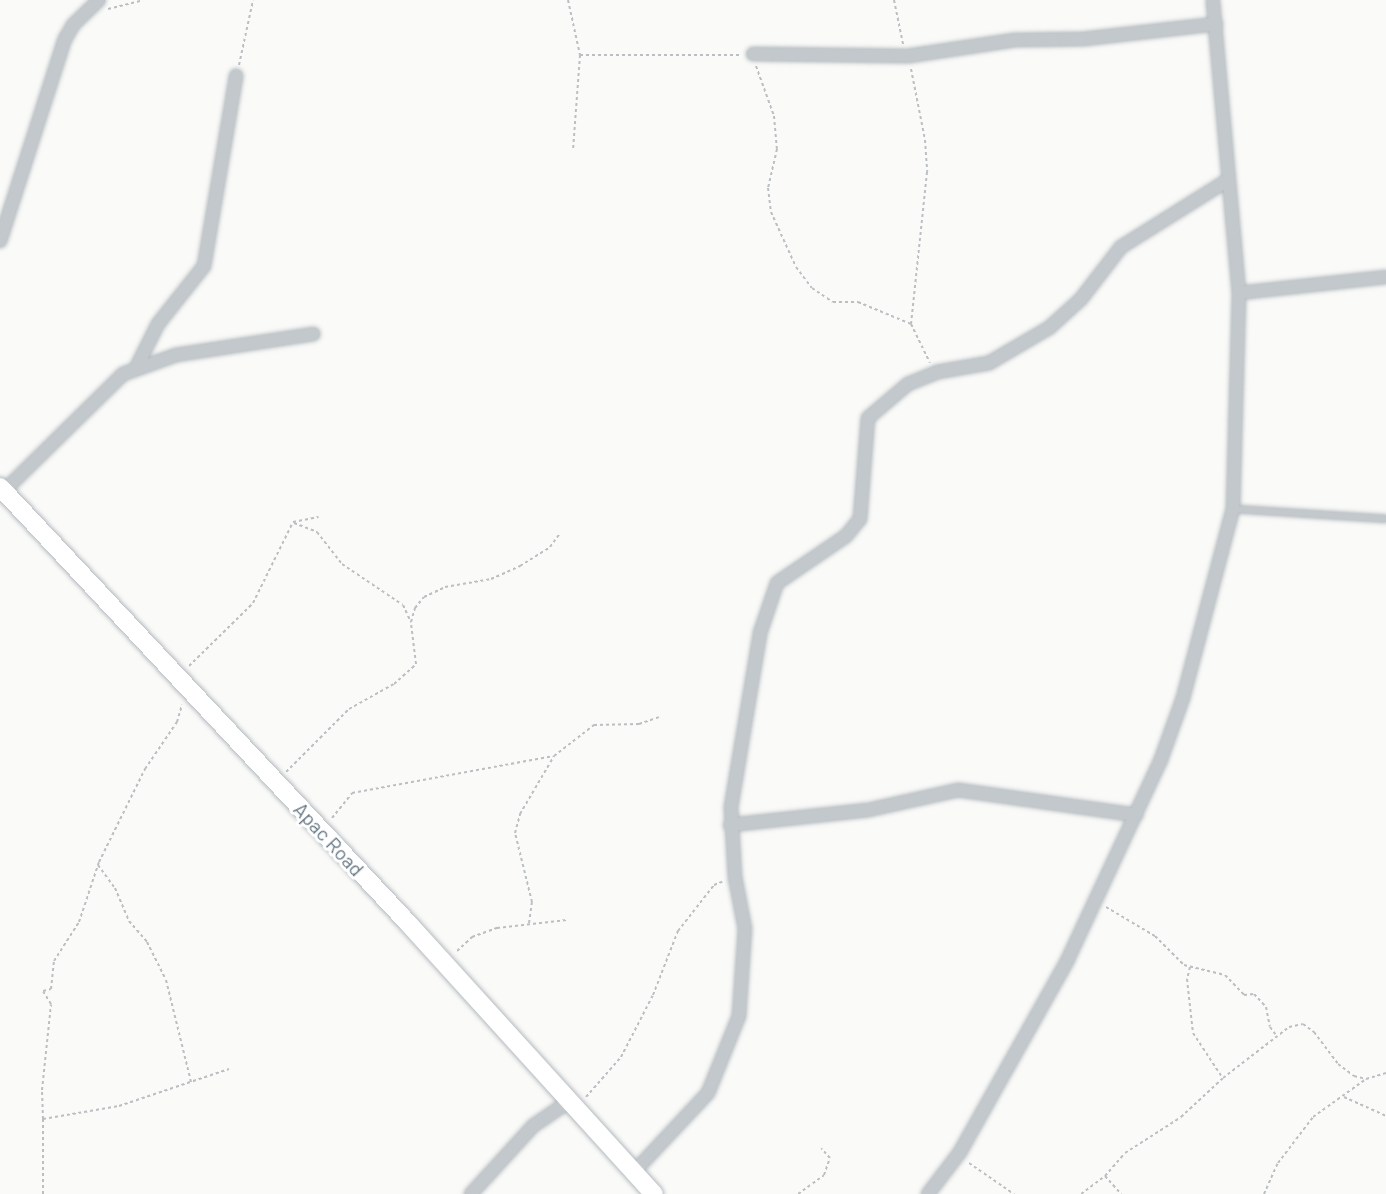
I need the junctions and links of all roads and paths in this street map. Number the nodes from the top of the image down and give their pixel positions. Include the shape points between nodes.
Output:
1 (99, 0) edge
2 (143, 0) edge
3 (252, 0) edge
4 (568, 0) edge
5 (894, 0) edge
6 (1213, 0) edge
7 (82, 16) junction
8 (1215, 24) junction
9 (753, 54) junction
10 (580, 55) junction
11 (908, 56) junction
12 (236, 76) joint
13 (573, 150) dead end
14 (1228, 180) junction
15 (0, 241) edge
16 (1386, 277) edge
17 (1239, 293) junction
18 (911, 324) junction
19 (313, 334) dead end
20 (136, 368) junction
21 (937, 372) junction
22 (2, 489) edge
23 (1233, 509) junction
24 (319, 517) dead end
25 (1386, 519) edge
26 (293, 522) junction
27 (560, 533) dead end
28 (411, 622) junction
29 (178, 678) junction
30 (659, 717) dead end
31 (554, 756) junction
32 (276, 782) junction
33 (1136, 815) junction
34 (730, 825) junction
35 (322, 832) junction
36 (98, 865) junction
37 (735, 877) junction
38 (1095, 903) junction
39 (567, 920) dead end
40 (528, 923) junction
41 (444, 964) junction
42 (1190, 967) junction
43 (1277, 1035) junction
44 (229, 1069) dead end
45 (1386, 1073) edge
46 (1223, 1078) junction
47 (1366, 1079) junction
48 (191, 1082) junction
49 (1344, 1096) junction
50 (572, 1106) junction
51 (1386, 1116) edge
52 (43, 1119) junction
53 (821, 1148) dead end
54 (960, 1152) junction
55 (634, 1172) junction
56 (1106, 1176) junction
57 (43, 1194) edge
58 (471, 1194) edge
59 (654, 1194) edge
60 (798, 1194) edge
61 (928, 1194) edge
62 (1014, 1194) edge
63 (1081, 1194) edge
64 (1121, 1194) edge
65 (1264, 1194) edge

1 - 7 street
2 - 7 path
3 - 12 path
4 - 10 path
5 - 11 path via 896,24
6 - 8 street
7 - 15 street via 65,39 51,76
8 - 11 street via 1083,39 1016,40
8 - 14 street
9 - 10 path
9 - 11 street
9 - 18 path via 774,116 777,149 768,188 771,212 796,267 812,288 833,302 858,302
10 - 13 path
11 - 18 path via 925,140 927,172
12 - 20 street via 204,266 158,324
14 - 17 street
14 - 21 street via 1121,247 1081,299 1049,328 989,363
16 - 17 street
17 - 23 street
18 - 21 path via 922,352
19 - 20 street via 176,356
20 - 22 street via 123,374
21 - 34 street via 908,384 872,413 867,425 860,519 846,536 777,584 770,598 760,633
22 - 29 main road, Apac Road
23 - 25 lane
23 - 33 street via 1183,698
24 - 26 path
26 - 28 path via 317,532 342,564 403,605
26 - 29 path via 253,603
27 - 28 path via 550,546 520,566 491,579 445,587 424,597
28 - 32 path via 416,664 394,684 349,710
29 - 32 main road, Apac Road
29 - 36 path via 184,695 177,722 145,769
30 - 31 path via 639,724 594,724
31 - 35 path via 352,793
31 - 40 path via 520,814 515,833 532,902
32 - 35 main road, Apac Road
33 - 34 street via 975,790 946,790 868,810
33 - 38 street
34 - 37 street
35 - 41 main road, Apac Road
36 - 48 path via 162,971
36 - 52 path via 79,922 54,961 51,989 43,991 51,1004 42,1090
37 - 50 path via 714,885 682,926 654,995 621,1058
37 - 55 street via 746,956 739,1016 729,1046 708,1093
38 - 42 path via 1118,912 1155,936
38 - 54 street via 1024,1041
39 - 40 path
40 - 41 path via 472,937
41 - 50 main road, Apac Road
42 - 43 path via 1225,975 1244,995 1254,994 1266,1007 1270,1027
42 - 46 path via 1187,979 1193,1033
43 - 46 path
43 - 47 path via 1303,1024 1314,1032 1338,1064 1354,1076
44 - 48 path
45 - 47 path
46 - 56 path via 1181,1117 1125,1153
47 - 49 path
48 - 52 path via 119,1106
49 - 51 path
49 - 65 path via 1314,1117 1288,1146
50 - 55 main road, Apac Road
50 - 58 street via 533,1126
52 - 57 path
53 - 60 path via 830,1158 824,1175
54 - 61 street
54 - 62 path via 974,1169
55 - 59 main road, Apac Road
56 - 63 path
56 - 64 path

